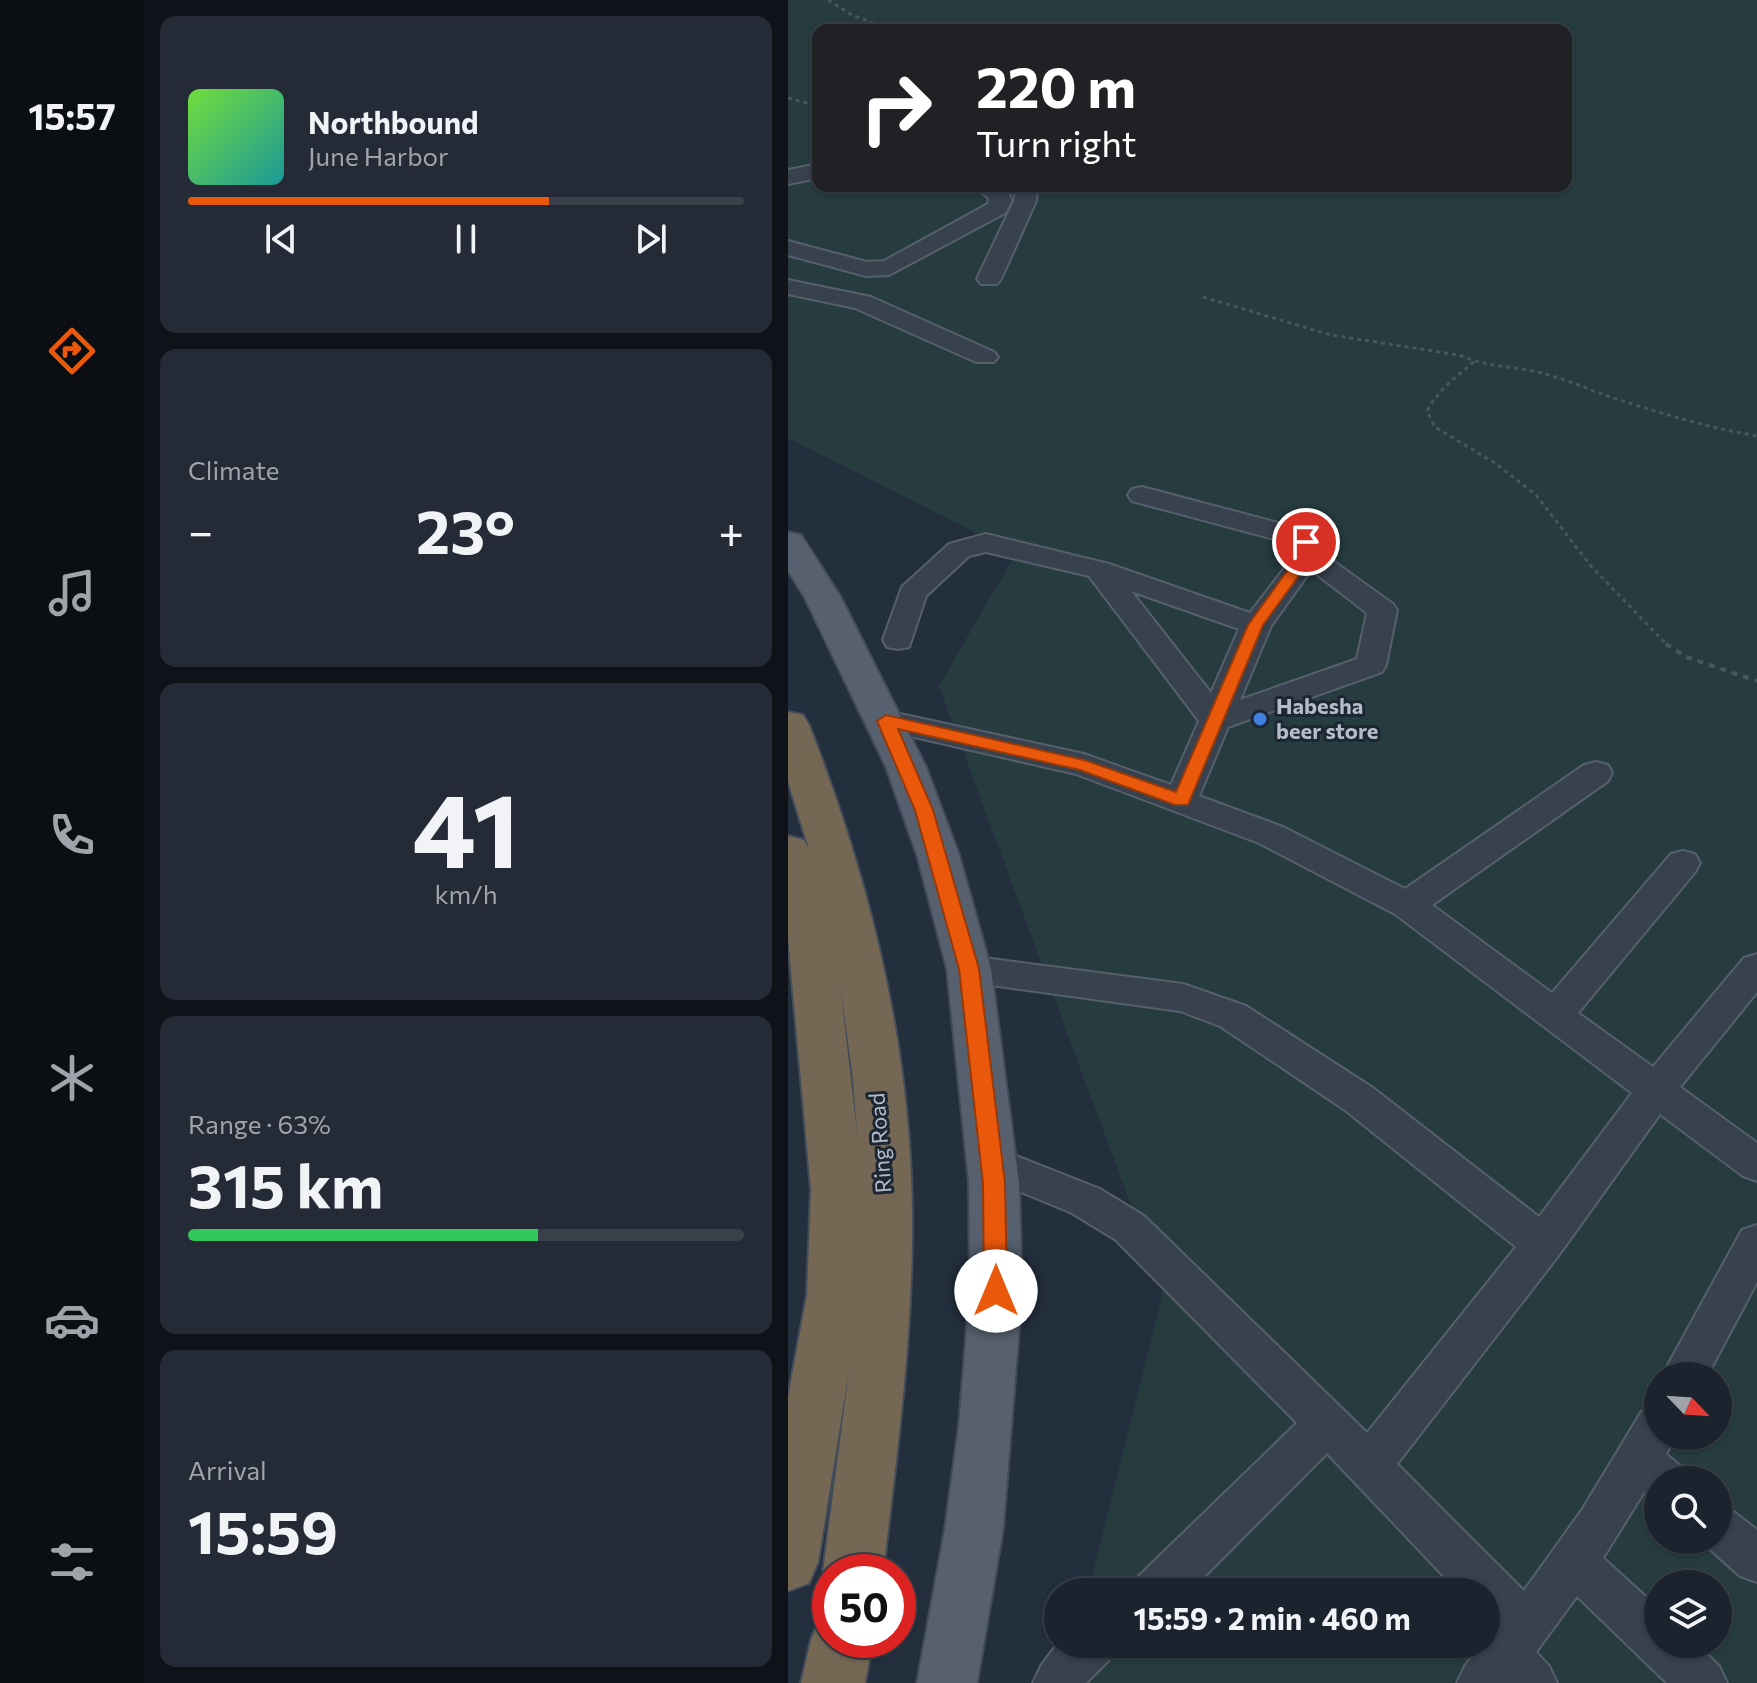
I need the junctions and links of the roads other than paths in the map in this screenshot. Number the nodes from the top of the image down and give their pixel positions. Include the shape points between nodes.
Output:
1 (812, 172) edge
2 (788, 177) edge
3 (995, 192) edge
4 (1026, 192) edge
5 (788, 248) edge
6 (989, 279) dead end
7 (788, 287) edge
8 (985, 357) dead end
9 (1142, 495) dead end
10 (788, 543) edge
11 (1309, 559) junction
12 (1099, 570) junction
13 (1256, 625) junction
14 (898, 640) dead end
15 (1215, 720) junction
16 (886, 721) junction
17 (788, 725) edge
18 (1596, 773) dead end
19 (1181, 800) junction
20 (788, 851) edge
21 (1683, 863) dead end
22 (1407, 905) junction
23 (1757, 967) edge
24 (969, 969) junction
25 (1555, 1015) junction
26 (1654, 1092) junction
27 (992, 1163) junction
28 (1757, 1165) edge
29 (1757, 1242) edge
30 (1543, 1244) junction
31 (1692, 1362) edge
32 (1327, 1423) junction
33 (1654, 1455) edge
34 (1368, 1466) junction
35 (1732, 1539) edge
36 (855, 1554) edge
37 (1757, 1560) edge
38 (1573, 1561) junction
39 (788, 1562) edge
40 (1170, 1578) edge
41 (1644, 1629) edge
42 (838, 1658) edge
43 (1077, 1658) edge
44 (1675, 1658) edge
45 (1511, 1662) edge
46 (833, 1683) edge
47 (947, 1683) edge
48 (1058, 1683) edge
49 (1702, 1683) edge

1 - 2 street
3 - 5 street via 1001,201 997,208 889,268 866,269
4 - 6 street
7 - 8 street via 862,302
9 - 11 street via 1299,537 1306,542
10 - 16 main road via 810,574
11 - 13 street
11 - 15 street via 1382,610 1371,665
12 - 13 street
12 - 14 street via 986,543 972,545 959,550 912,593
12 - 15 street
13 - 15 street
15 - 19 street
16 - 19 street via 1084,765
16 - 24 main road via 924,810
17 - 36 highway, Ring Road via 839,870 869,1024 884,1158 884,1280
18 - 22 street
19 - 22 street via 1271,835
20 - 39 highway, Ring Road via 809,917 837,1189 834,1295
21 - 25 street
22 - 25 street
23 - 26 street
24 - 27 main road
24 - 30 street via 1183,998 1233,1016 1359,1099
25 - 26 street
26 - 28 street
26 - 30 street
27 - 32 street via 1086,1201 1130,1228
27 - 47 main road via 996,1291 986,1425
29 - 31 street
30 - 34 street
32 - 34 street
32 - 40 street
33 - 38 street
34 - 45 street
35 - 37 street
38 - 41 street
38 - 45 street
42 - 46 highway
43 - 48 street
44 - 49 street

